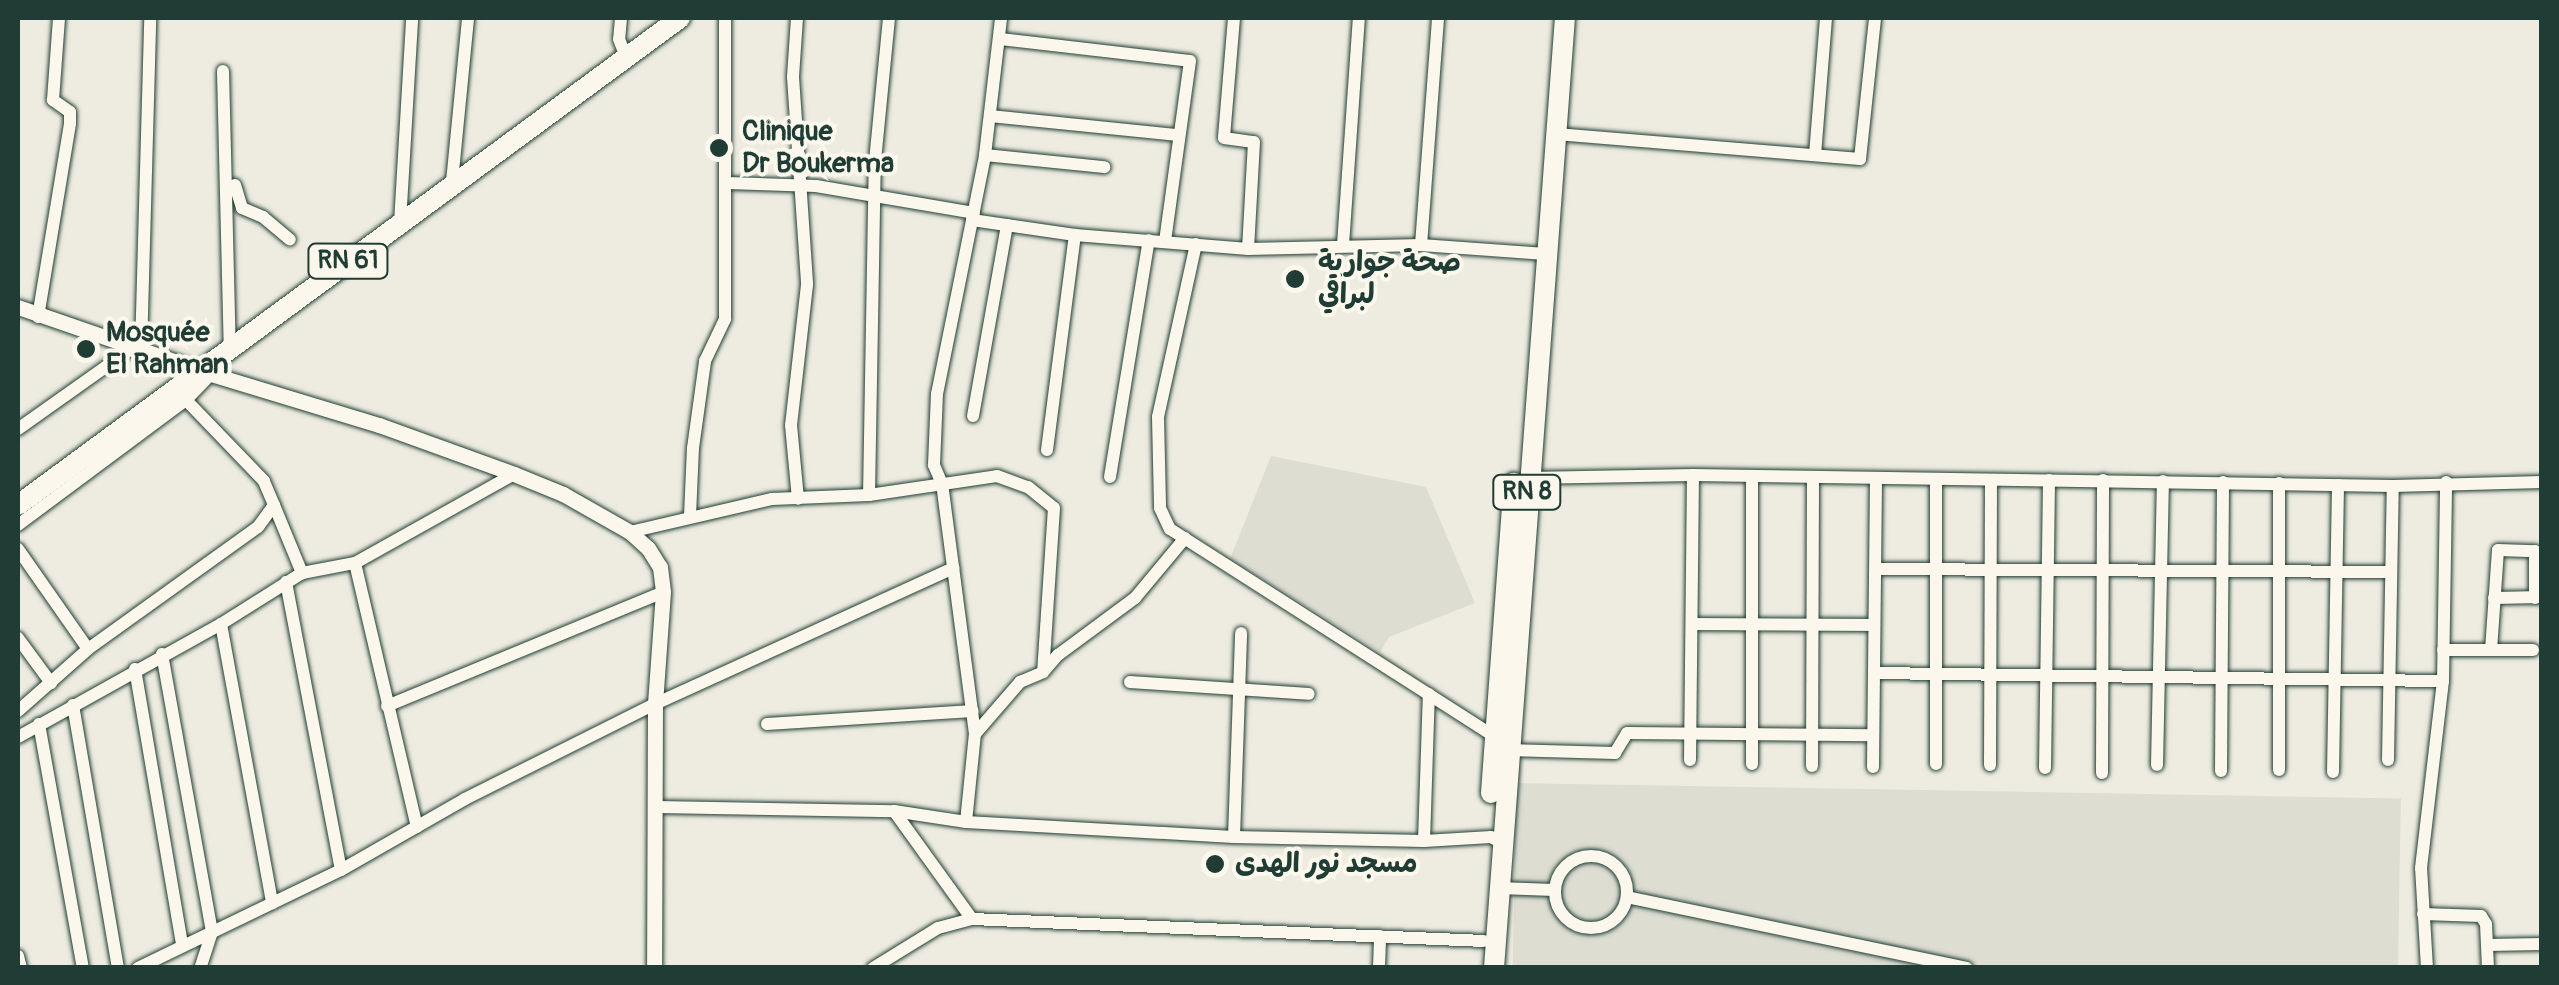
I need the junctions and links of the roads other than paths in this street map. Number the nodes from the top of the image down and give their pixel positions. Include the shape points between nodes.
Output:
1 (59, 18) edge
2 (150, 18) edge
3 (412, 18) edge
4 (468, 18) edge
5 (621, 18) edge
6 (680, 18) edge
7 (725, 18) edge
8 (797, 18) edge
9 (889, 18) edge
10 (1002, 18) edge
11 (1234, 18) edge
12 (1359, 18) edge
13 (1438, 18) edge
14 (1552, 18) edge
15 (1565, 18) edge
16 (1826, 18) edge
17 (1875, 18) edge
18 (1000, 39) junction
19 (626, 57) junction
20 (223, 71) dead end
21 (990, 116) junction
22 (1556, 134) junction
23 (1178, 135) junction
24 (984, 154) junction
25 (1815, 155) junction
26 (228, 162) junction
27 (1104, 167) dead end
28 (452, 182) junction
29 (728, 183) junction
30 (799, 186) junction
31 (877, 196) junction
32 (973, 216) junction
33 (400, 224) junction
34 (1007, 225) junction
35 (1076, 235) junction
36 (290, 240) dead end
37 (1149, 240) junction
38 (1165, 240) junction
39 (1196, 244) junction
40 (1421, 244) junction
41 (1343, 245) junction
42 (1248, 250) junction
43 (1540, 254) junction
44 (18, 307) edge
45 (38, 317) junction
46 (230, 348) junction
47 (137, 349) junction
48 (204, 372) junction
49 (186, 400) junction
50 (973, 416) dead end
51 (18, 429) edge
52 (1046, 450) dead end
53 (514, 474) junction
54 (1693, 475) junction
55 (1752, 476) junction
56 (1110, 477) dead end
57 (1813, 477) junction
58 (1528, 478) junction
59 (1876, 478) junction
60 (1936, 479) junction
61 (1991, 480) junction
62 (2049, 480) junction
63 (2103, 480) junction
64 (2163, 481) junction
65 (2223, 482) junction
66 (2446, 482) junction
67 (2542, 482) edge
68 (2279, 483) junction
69 (942, 484) junction
70 (2338, 485) junction
71 (2393, 486) junction
72 (869, 495) junction
73 (798, 499) junction
74 (18, 505) edge
75 (274, 505) junction
76 (690, 516) junction
77 (18, 525) edge
78 (630, 532) junction
79 (1185, 538) junction
80 (18, 550) edge
81 (355, 563) junction
82 (952, 568) junction
83 (1992, 568) junction
84 (2047, 568) junction
85 (2102, 568) junction
86 (1935, 569) junction
87 (1876, 570) junction
88 (2220, 570) junction
89 (2162, 571) junction
90 (2280, 572) junction
91 (2391, 572) junction
92 (2336, 573) junction
93 (302, 574) junction
94 (286, 582) junction
95 (663, 592) junction
96 (2538, 597) edge
97 (2494, 598) junction
98 (221, 624) junction
99 (1693, 624) junction
100 (1813, 624) junction
101 (1751, 625) junction
102 (1874, 625) junction
103 (1241, 632) dead end
104 (18, 638) edge
105 (88, 649) junction
106 (2443, 650) junction
107 (2491, 650) junction
108 (2534, 650) dead end
109 (162, 654) junction
110 (135, 669) junction
111 (1044, 672) junction
112 (1992, 672) junction
113 (1874, 673) junction
114 (1935, 673) junction
115 (2047, 673) junction
116 (2103, 674) junction
117 (2220, 675) junction
118 (2333, 676) junction
119 (2160, 677) junction
120 (2277, 677) junction
121 (2390, 679) junction
122 (2443, 681) junction
123 (1130, 682) dead end
124 (51, 684) junction
125 (1240, 687) junction
126 (1309, 694) dead end
127 (1429, 694) junction
128 (73, 704) junction
129 (655, 704) junction
130 (387, 706) junction
131 (973, 711) junction
132 (18, 712) edge
133 (39, 724) junction
134 (768, 724) dead end
135 (1688, 733) junction
136 (974, 734) junction
137 (1751, 735) junction
138 (1812, 735) junction
139 (1873, 735) junction
140 (18, 736) edge
141 (1500, 743) junction
142 (1690, 760) dead end
143 (2388, 760) dead end
144 (1752, 764) dead end
145 (1936, 764) dead end
146 (1990, 765) dead end
147 (1812, 766) dead end
148 (2157, 766) dead end
149 (1873, 767) dead end
150 (2046, 768) dead end
151 (2221, 770) dead end
152 (2279, 770) dead end
153 (2333, 772) dead end
154 (2102, 773) dead end
155 (657, 806) junction
156 (894, 811) junction
157 (966, 822) junction
158 (417, 828) junction
159 (1234, 836) junction
160 (1495, 840) junction
161 (1424, 841) junction
162 (341, 870) junction
163 (1498, 888) junction
164 (1554, 890) junction
165 (1626, 897) junction
166 (272, 903) junction
167 (2424, 914) junction
168 (972, 919) junction
169 (212, 932) junction
170 (1380, 936) junction
171 (1484, 942) junction
172 (2542, 944) edge
173 (182, 945) junction
174 (2487, 945) junction
175 (18, 956) edge
176 (20, 968) edge
177 (83, 968) edge
178 (118, 968) edge
179 (138, 968) edge
180 (200, 968) edge
181 (654, 968) edge
182 (873, 968) edge
183 (1379, 968) edge
184 (1483, 968) edge
185 (1494, 968) edge
186 (1967, 968) edge
187 (2427, 968) edge
188 (2488, 968) edge

1 - 45 street via 52,100 70,112 70,122
2 - 47 street
3 - 33 street
4 - 28 street
5 - 19 street
6 - 19 main road, RN 61
7 - 29 street
8 - 30 street via 792,77
9 - 31 street
10 - 18 street
11 - 42 street via 1224,138 1254,142
12 - 41 street
13 - 40 street
14 - 43 main road, RN 8
15 - 22 main road, RN 8
16 - 25 street
17 - 25 street via 1860,159
18 - 21 street
18 - 23 street via 1190,61
19 - 28 main road, RN 61
20 - 26 street
21 - 23 street
21 - 24 street
22 - 25 street
22 - 43 main road, RN 8
23 - 38 street
24 - 27 street
24 - 32 street
26 - 36 street via 238,204
26 - 46 street
28 - 33 main road, RN 61
29 - 30 street
29 - 76 street via 725,319 706,361
30 - 31 street
30 - 73 street via 807,285 792,425
31 - 32 street
31 - 72 street
32 - 34 street
32 - 69 street via 937,394 934,465
33 - 46 main road, RN 61
34 - 35 street
34 - 50 street
35 - 37 street
35 - 52 street
37 - 38 street
37 - 56 street
38 - 39 street
39 - 42 street
39 - 79 street via 1158,417 1156,456 1160,508 1170,529
40 - 41 street
40 - 43 street
41 - 42 street
43 - 58 main road, RN 8
43 - 141 main road, RN 8
44 - 45 street
45 - 47 street
46 - 48 main road, RN 61
47 - 48 street
47 - 51 street
48 - 49 street
48 - 53 street
48 - 74 main road, RN 61
49 - 75 street via 264,481
49 - 77 street
53 - 78 street
53 - 81 street
54 - 55 street
54 - 58 street
54 - 99 street
55 - 57 street
55 - 101 street
57 - 59 street
57 - 100 street
58 - 141 main road, RN 8
59 - 60 street
59 - 87 street
60 - 61 street
60 - 86 street
61 - 62 street
61 - 83 street
62 - 63 street
62 - 84 street
63 - 64 street
63 - 85 street
64 - 65 street
64 - 89 street
65 - 68 street
65 - 88 street
66 - 67 street
66 - 71 street
66 - 106 street
68 - 70 street
68 - 90 street
69 - 72 street
69 - 82 street
69 - 111 street via 997,476 1028,487 1054,508
70 - 71 street
70 - 92 street
71 - 91 street
72 - 73 street
73 - 76 street
75 - 93 street
75 - 105 street via 258,527
76 - 78 street
78 - 95 street via 660,567
79 - 111 street via 1135,598
79 - 127 street
80 - 105 street
81 - 93 street
81 - 130 street
82 - 129 street
82 - 131 street
83 - 84 street
83 - 86 street
83 - 112 street
84 - 85 street
84 - 115 street
85 - 89 street
85 - 116 street
86 - 87 street
86 - 114 street
87 - 102 street
88 - 89 street
88 - 90 street
88 - 117 street
89 - 119 street
90 - 92 street
90 - 120 street
91 - 92 street
91 - 121 street
92 - 118 street
93 - 94 street
94 - 98 street
94 - 162 street
95 - 129 street
95 - 130 street
96 - 97 street
96 - 97 street via 2536,552 2503,548 2496,554
97 - 107 street
98 - 109 street
98 - 166 street
99 - 101 street
99 - 135 street
100 - 101 street
100 - 102 street
100 - 138 street
101 - 137 street
102 - 113 street
103 - 125 street
104 - 124 street
105 - 124 street
106 - 107 street
106 - 122 street
107 - 108 street
109 - 110 street
109 - 169 street
110 - 128 street
110 - 173 street
111 - 136 street via 1020,682
112 - 114 street
112 - 115 street
112 - 146 street
113 - 114 street
113 - 139 street
114 - 145 street
115 - 116 street
115 - 150 street
116 - 119 street
116 - 154 street
117 - 119 street
117 - 120 street
117 - 151 street
118 - 120 street
118 - 121 street
118 - 153 street
119 - 148 street
120 - 152 street
121 - 122 street
121 - 143 street
122 - 167 street via 2424,818
123 - 125 street
124 - 132 street
125 - 126 street
125 - 159 street
127 - 141 street
127 - 161 street
128 - 133 street
128 - 178 street
129 - 155 street
129 - 158 street
130 - 158 street
131 - 134 street
131 - 136 street
133 - 140 street
133 - 177 street
135 - 137 street
135 - 141 street via 1626,733 1615,753
135 - 142 street
136 - 157 street
137 - 138 street
137 - 144 street
138 - 139 street
138 - 147 street
139 - 149 street
141 - 160 main road, RN 8
155 - 156 street
155 - 181 street
156 - 157 street
156 - 168 street
157 - 159 street
158 - 162 street
159 - 161 street
160 - 161 street
160 - 163 main road, RN 8
160 - 171 main road, RN 8
162 - 166 street
163 - 164 street
163 - 185 main road, RN 8
164 - 165 street via 1561,913 1584,928 1608,924
164 - 165 street via 1565,866 1588,856 1612,863
165 - 186 street
166 - 169 street
167 - 174 street via 2478,914
167 - 187 street
168 - 170 street
168 - 182 street via 938,928
169 - 173 street
169 - 180 street
170 - 171 street
170 - 183 street
171 - 184 main road, RN 8
172 - 174 street
173 - 179 street
174 - 188 street
175 - 176 street

